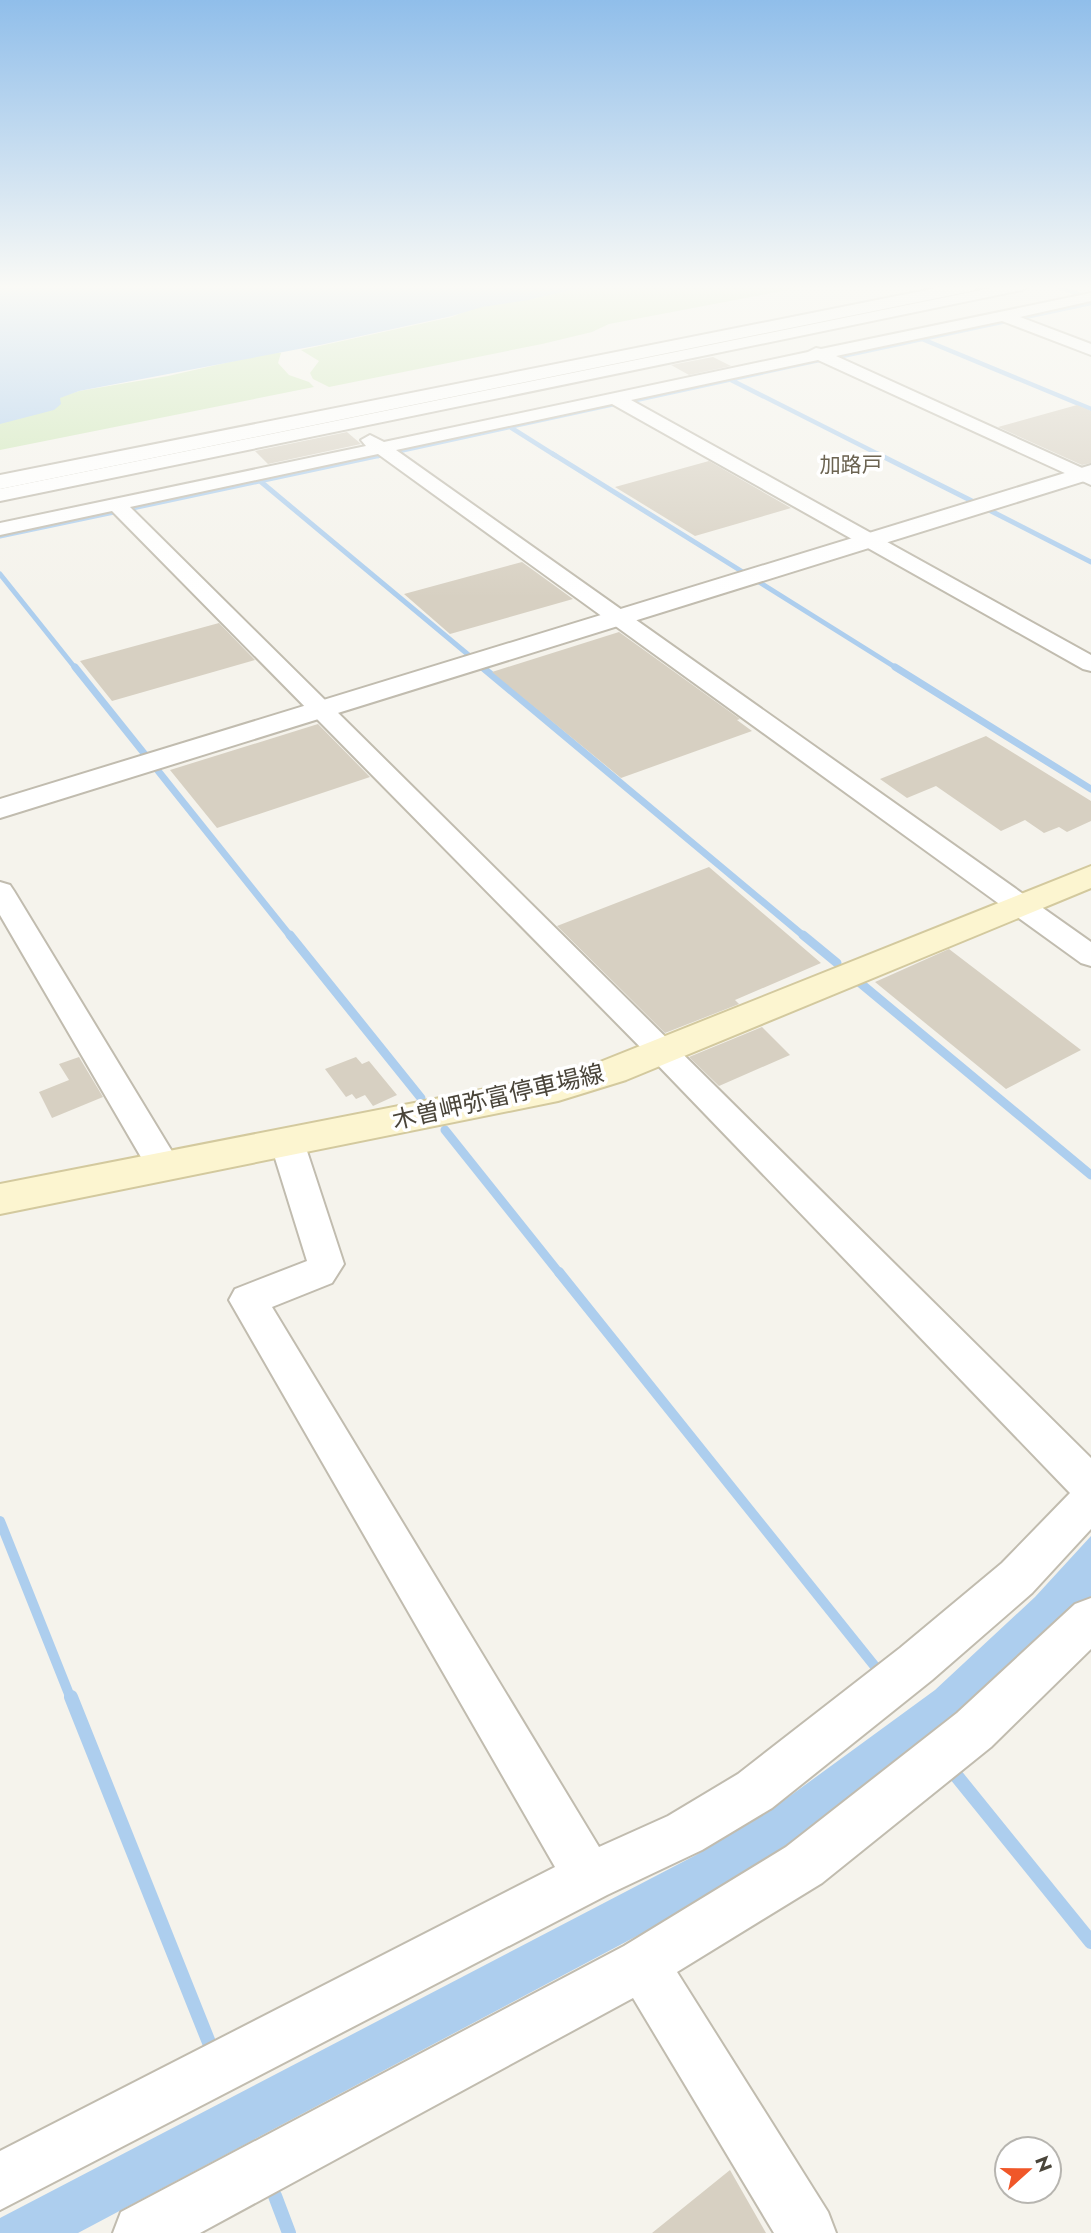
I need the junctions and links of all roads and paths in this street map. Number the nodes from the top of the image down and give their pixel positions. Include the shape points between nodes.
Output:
1 (455, 390) edge
2 (512, 390) edge
3 (656, 390) edge
4 (899, 390) edge
5 (615, 399) junction
6 (348, 424) junction
7 (380, 449) junction
8 (1088, 475) edge
9 (0, 482) edge
10 (0, 495) edge
11 (116, 504) junction
12 (0, 529) edge
13 (871, 541) junction
14 (618, 618) junction
15 (1091, 664) edge
16 (321, 710) junction
17 (0, 809) edge
18 (1091, 876) edge
19 (0, 891) edge
20 (1020, 905) junction
21 (1091, 956) edge
22 (663, 1051) junction
23 (287, 1142) junction
24 (164, 1167) junction
25 (0, 1199) edge
26 (1091, 1486) edge
27 (1091, 1500) edge
28 (1091, 1619) edge
29 (589, 1877) junction
30 (642, 1964) junction
31 (0, 2181) edge
32 (142, 2233) edge
33 (807, 2233) edge

1 - 9 street
2 - 6 street
3 - 5 street
4 - 8 street
5 - 7 street
5 - 13 street
6 - 7 street
6 - 10 street
7 - 11 street
7 - 14 street
8 - 13 street
11 - 12 street
11 - 16 street
13 - 14 street
13 - 15 street
14 - 16 street
14 - 20 street
16 - 17 street
16 - 22 street
18 - 20 main road, 木曽岬弥富停車場線
19 - 24 street
20 - 21 street
20 - 22 main road, 木曽岬弥富停車場線
22 - 23 main road, 木曽岬弥富停車場線 via 558,1088
22 - 26 street
23 - 24 main road, 木曽岬弥富停車場線
23 - 29 street via 326,1264 319,1273 248,1300
24 - 25 main road, 木曽岬弥富停車場線
27 - 29 street via 1017,1578 755,1791 685,1833
28 - 30 street via 974,1730 804,1865
29 - 31 street
30 - 32 street
30 - 33 street

